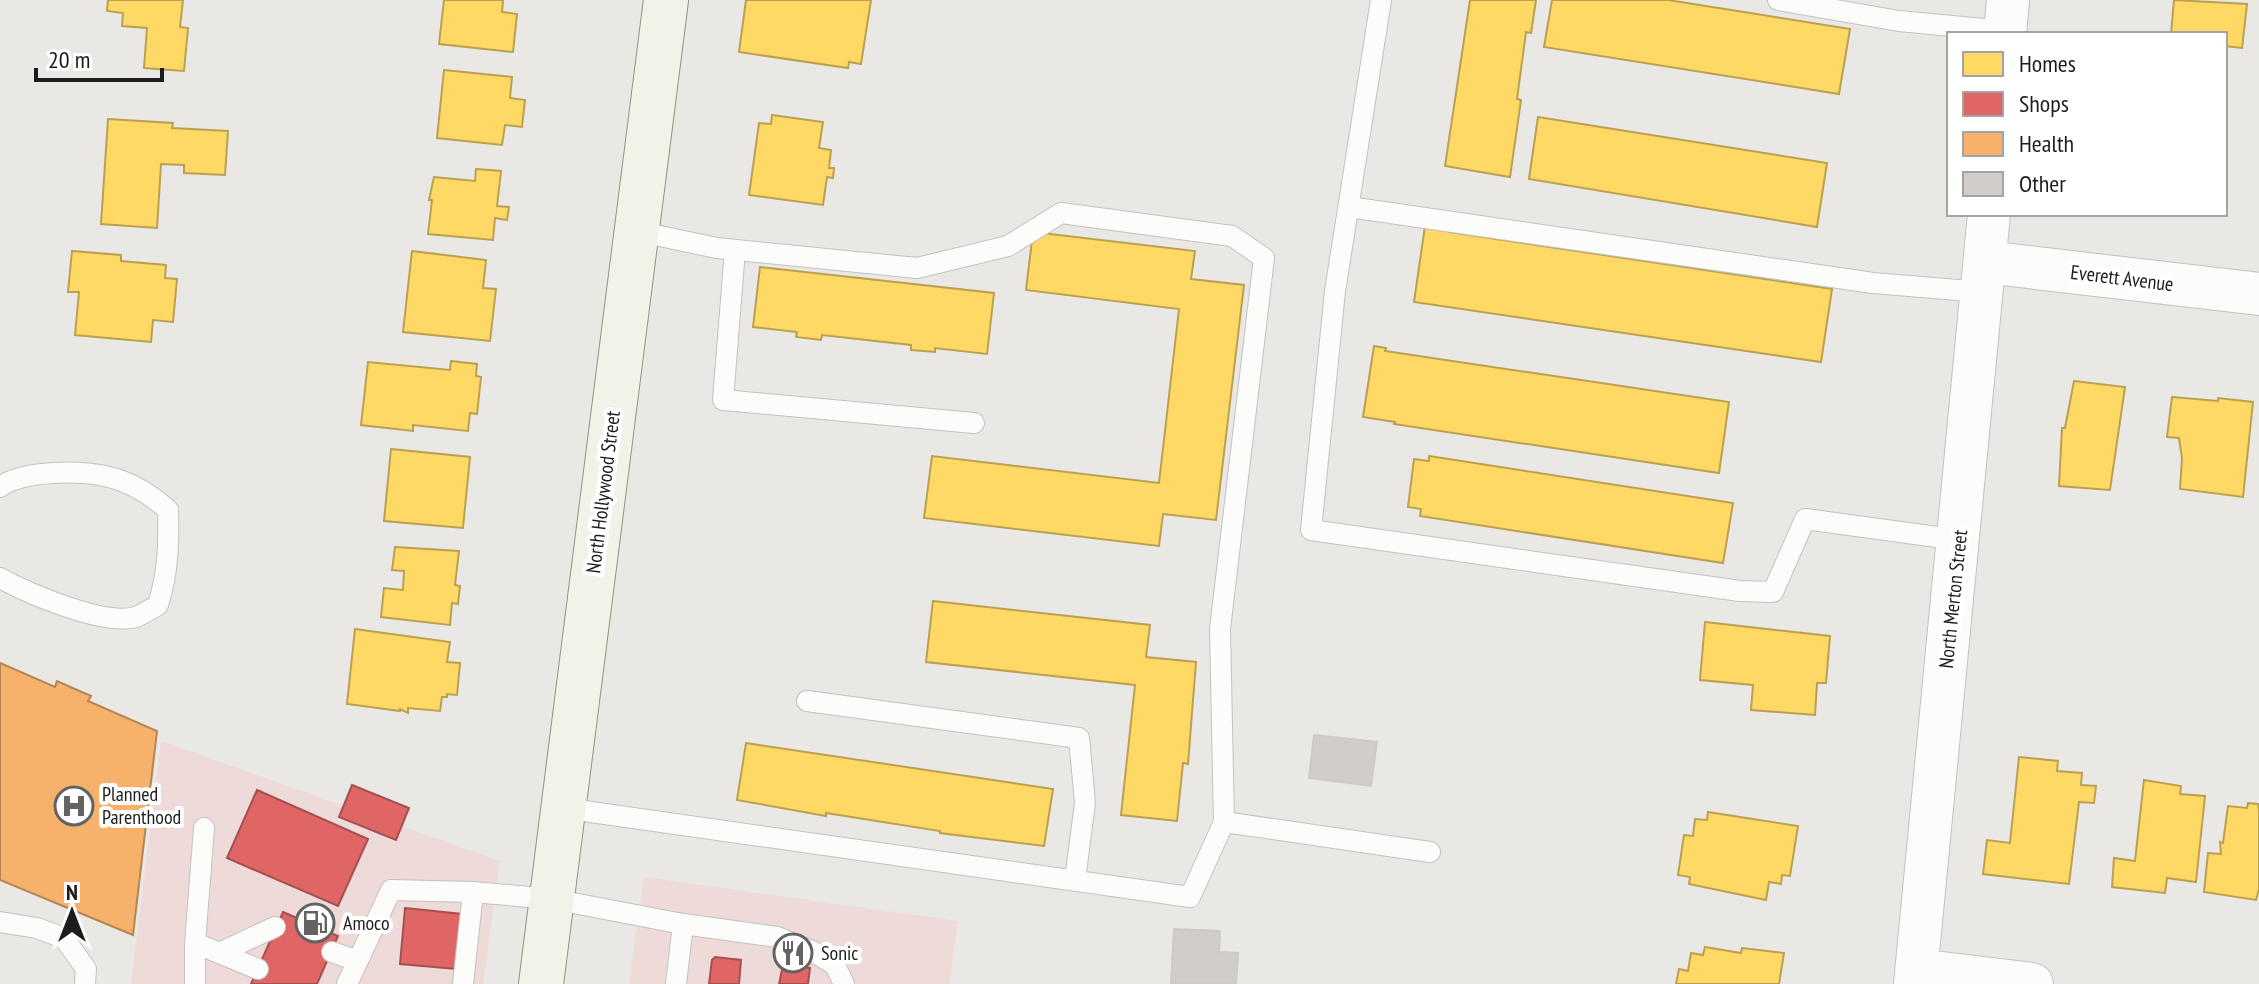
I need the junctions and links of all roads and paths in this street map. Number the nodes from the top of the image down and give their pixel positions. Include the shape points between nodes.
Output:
1 (666, 0) edge
2 (1381, 0) edge
3 (1778, 0) edge
4 (2006, 22) edge
5 (1349, 207) junction
6 (1989, 216) edge
7 (636, 231) junction
8 (735, 250) junction
9 (1984, 277) junction
10 (2259, 294) edge
11 (974, 423) dead end
12 (0, 487) edge
13 (1959, 540) junction
14 (0, 578) edge
15 (807, 701) dead end
16 (563, 808) junction
17 (1224, 822) junction
18 (204, 828) dead end
19 (1430, 852) dead end
20 (1075, 880) junction
21 (473, 892) junction
22 (552, 899) junction
23 (0, 922) edge
24 (683, 924) junction
25 (275, 927) dead end
26 (195, 943) junction
27 (332, 952) dead end
28 (219, 953) junction
29 (358, 961) junction
30 (258, 969) dead end
31 (1916, 977) edge
32 (85, 984) edge
33 (195, 984) edge
34 (347, 984) edge
35 (463, 984) edge
36 (541, 984) edge
37 (676, 984) edge
38 (844, 984) edge
39 (2032, 984) edge

1 - 7 main road, North Hollywood Street
2 - 5 lane
3 - 4 lane via 1899,21
5 - 9 lane via 1873,283
5 - 13 lane via 1335,291 1311,530 1773,592 1805,519
6 - 9 street, North Merton Street
7 - 8 lane
7 - 16 main road, North Hollywood Street
8 - 11 lane via 723,400
8 - 17 lane via 917,268 1008,246 1061,213 1232,236 1264,258 1220,629
9 - 10 street, Everett Avenue
9 - 13 street, North Merton Street
12 - 14 lane via 12,478 60,473 109,477 150,494 168,510 169,541 158,605 135,617 105,618
13 - 31 street, North Merton Street
15 - 20 lane via 1079,738 1085,803
16 - 20 lane
16 - 22 main road, North Hollywood Street
17 - 19 lane
17 - 20 lane via 1190,897
18 - 26 lane
21 - 22 lane
21 - 29 lane via 391,890
21 - 35 lane
22 - 24 lane
22 - 36 main road, North Hollywood Street
23 - 32 lane via 64,938 86,969
24 - 37 lane
24 - 38 lane via 777,937 835,965
25 - 28 lane
26 - 28 lane
26 - 33 lane
27 - 29 lane
28 - 30 lane
29 - 34 lane
31 - 39 street

